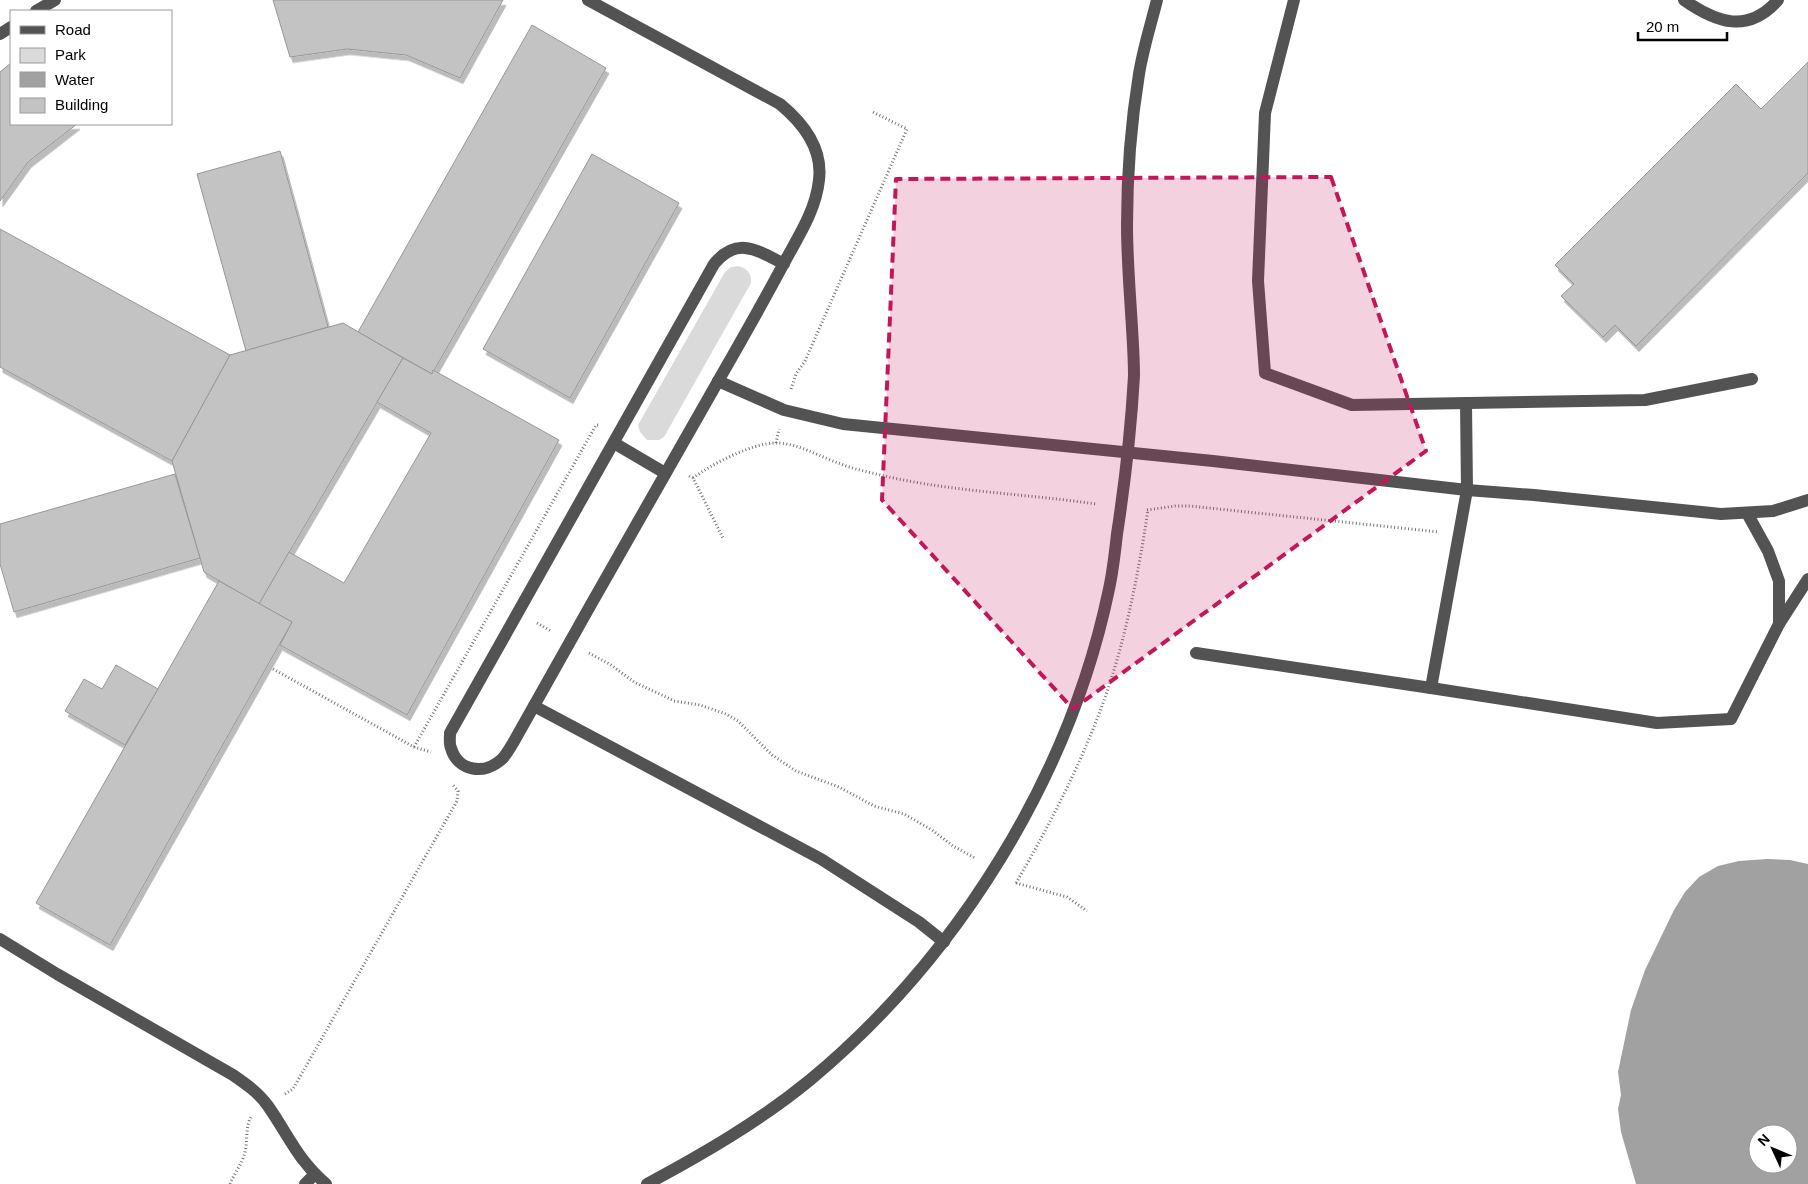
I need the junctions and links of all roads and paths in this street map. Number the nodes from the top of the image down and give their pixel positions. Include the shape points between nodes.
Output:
1 (55, 0) edge
2 (588, 0) edge
3 (1157, 0) edge
4 (1294, 0) edge
5 (1684, 0) edge
6 (1778, 0) edge
7 (38, 10) edge
8 (874, 112) dead end
9 (784, 264) junction
10 (1752, 379) dead end
11 (718, 381) junction
12 (1466, 403) junction
13 (784, 410) junction
14 (604, 424) dead end
15 (614, 443) junction
16 (776, 443) junction
17 (1128, 453) junction
18 (665, 472) junction
19 (693, 478) dead end
20 (1467, 490) junction
21 (1808, 500) edge
22 (1096, 504) dead end
23 (1139, 509) dead end
24 (1747, 513) junction
25 (1446, 533) dead end
26 (1808, 578) edge
27 (497, 601) junction
28 (518, 612) junction
29 (1779, 624) junction
30 (570, 642) junction
31 (1196, 653) dead end
32 (273, 669) dead end
33 (1431, 688) junction
34 (534, 706) junction
35 (414, 747) junction
36 (432, 760) dead end
37 (450, 783) dead end
38 (978, 860) dead end
39 (1011, 880) dead end
40 (1087, 911) dead end
41 (0, 939) edge
42 (944, 942) junction
43 (268, 1105) junction
44 (315, 1174) junction
45 (230, 1184) edge
46 (305, 1184) edge
47 (326, 1184) edge
48 (647, 1184) edge

1 - 7 lane
2 - 9 lane via 780,104 806,130 817,154 820,178 813,205
3 - 17 lane via 1139,72 1131,147 1127,223 1134,372
4 - 12 lane via 1266,113 1258,281 1265,373 1352,405
5 - 6 lane via 1717,19 1739,22 1759,17
8 - 13 path via 907,129 805,361 796,374
9 - 11 lane
9 - 15 lane via 746,248 732,248 722,255
10 - 12 lane via 1645,400
11 - 13 lane
11 - 18 lane
12 - 20 lane
13 - 16 path
13 - 17 lane via 843,424
14 - 27 path via 596,425
15 - 18 lane
15 - 28 lane
16 - 19 path via 758,446 720,461
16 - 22 path via 797,447 867,472 906,480
17 - 20 lane
17 - 42 lane via 1110,588 1074,710 1012,839
18 - 30 lane
20 - 24 lane via 1721,514
20 - 33 lane
21 - 24 lane via 1773,511
23 - 25 path via 1190,506
24 - 29 lane via 1779,581
26 - 29 lane
27 - 28 path
27 - 35 path
28 - 30 path
28 - 34 lane via 450,733 450,747 455,758 463,766 476,770 489,768 502,759
29 - 33 lane via 1731,719 1657,723
30 - 34 lane
30 - 38 path via 634,682 674,701 726,714 738,721 772,755 796,771 839,787 874,806 904,814
31 - 33 lane
32 - 35 path
34 - 42 lane via 821,859 919,922
35 - 36 path via 431,752
37 - 43 path via 458,791 457,801 293,1089
39 - 40 path via 1067,897
41 - 43 lane via 233,1075
42 - 48 lane via 894,1000 809,1081 758,1118
43 - 44 lane via 297,1153
43 - 45 path via 251,1116 248,1122 246,1150
44 - 46 lane
44 - 47 lane

